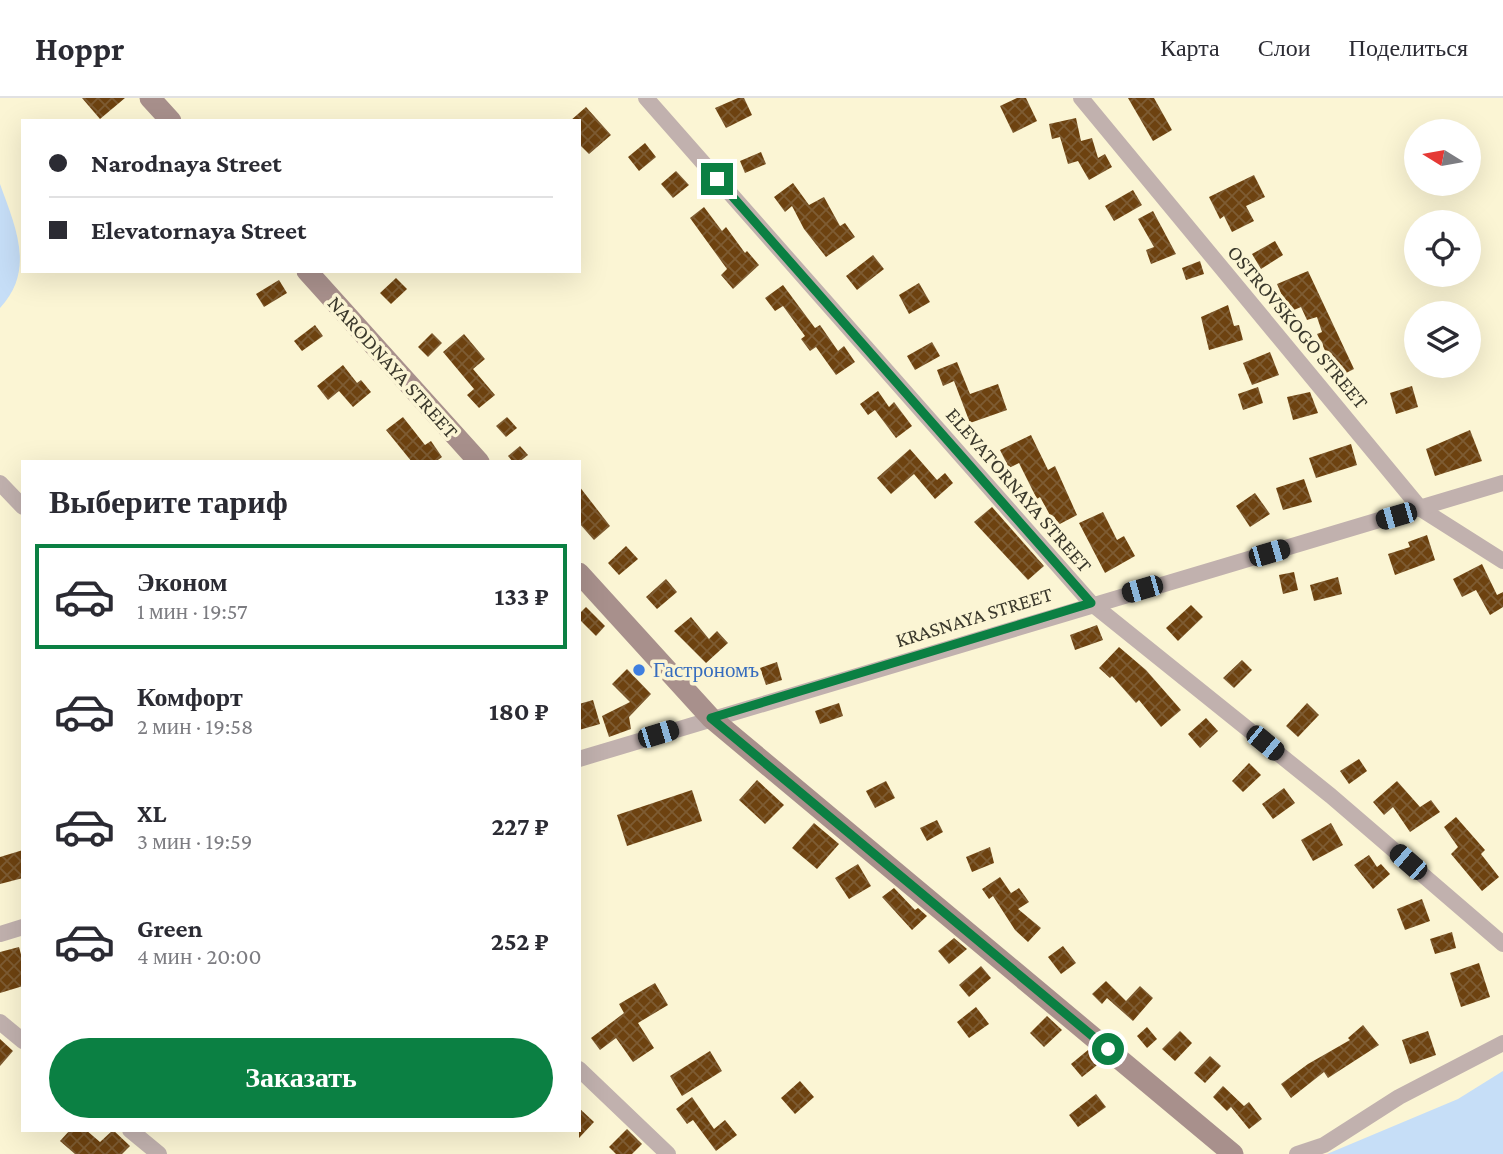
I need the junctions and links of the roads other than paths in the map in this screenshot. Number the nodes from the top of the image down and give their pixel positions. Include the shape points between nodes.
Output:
1 (150, 98) edge
2 (646, 98) edge
3 (1081, 98) edge
4 (169, 119) edge
5 (309, 273) edge
6 (477, 460) edge
7 (1503, 482) edge
8 (0, 483) edge
9 (21, 505) edge
10 (1421, 509) junction
11 (1503, 561) edge
12 (581, 575) edge
13 (1091, 603) junction
14 (711, 718) junction
15 (581, 758) edge
16 (21, 928) edge
17 (0, 934) edge
18 (1503, 944) edge
19 (0, 1022) edge
20 (21, 1039) edge
21 (1503, 1043) edge
22 (581, 1071) edge
23 (132, 1132) edge
24 (159, 1154) edge
25 (668, 1154) edge
26 (1233, 1154) edge
27 (1297, 1154) edge

1 - 4 main road
2 - 13 street, ELEVATORNAYA STREET
3 - 10 street, OSTROVSKOGO STREET
5 - 6 main road, NARODNAYA STREET
7 - 10 street, KRASNAYA STREET
8 - 9 street
10 - 11 street, OSTROVSKOGO STREET
10 - 13 street, KRASNAYA STREET
12 - 14 main road
13 - 14 street, KRASNAYA STREET
13 - 18 street, ELEVATORNAYA STREET via 1331,796
14 - 15 street, KRASNAYA STREET
14 - 26 main road
16 - 17 street
19 - 20 street
21 - 27 street via 1399,1097 1324,1146
22 - 25 street
23 - 24 street

